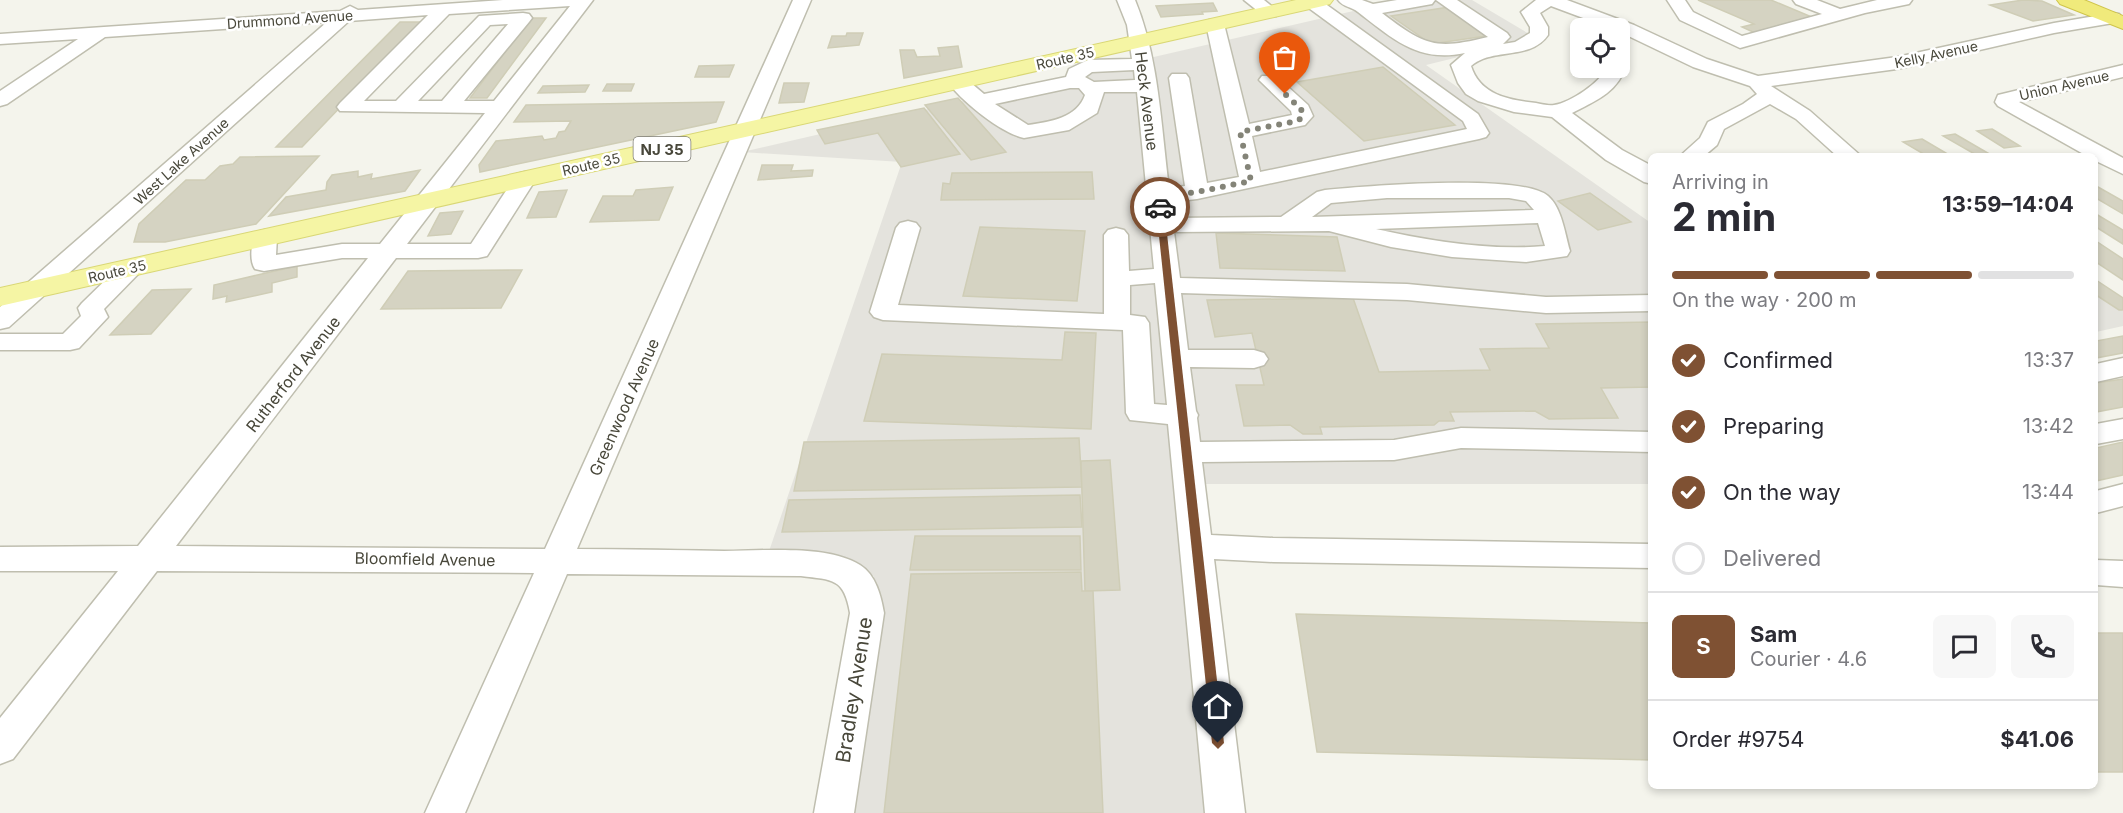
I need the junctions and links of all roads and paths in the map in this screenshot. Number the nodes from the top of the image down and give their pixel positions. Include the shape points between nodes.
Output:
1 (363, 0) edge
2 (582, 0) edge
3 (802, 0) edge
4 (1126, 0) edge
5 (1347, 0) edge
6 (1426, 0) edge
7 (1445, 0) edge
8 (1549, 0) edge
9 (1676, 0) edge
10 (1802, 0) edge
11 (1903, 0) edge
12 (2067, 0) edge
13 (1318, 1) edge
14 (1261, 6) edge
15 (1841, 7) edge
16 (444, 9) junction
17 (1366, 10) junction
18 (345, 15) junction
19 (1594, 18) edge
20 (2118, 21) edge
21 (1215, 24) junction
22 (101, 32) junction
23 (1630, 33) edge
24 (0, 39) edge
25 (403, 51) junction
26 (454, 51) junction
27 (1001, 72) junction
28 (1144, 72) junction
29 (2122, 72) edge
30 (1611, 78) edge
31 (1269, 80) dead end
32 (958, 82) junction
33 (1082, 85) junction
34 (1762, 88) junction
35 (1018, 93) junction
36 (0, 100) edge
37 (979, 101) junction
38 (401, 107) junction
39 (448, 107) junction
40 (502, 107) junction
41 (1558, 112) junction
42 (745, 130) junction
43 (1240, 132) junction
44 (1695, 153) edge
45 (1847, 153) edge
46 (2097, 153) edge
47 (2098, 154) edge
48 (2123, 167) edge
49 (1648, 173) edge
50 (525, 179) junction
51 (1251, 181) junction
52 (1197, 192) junction
53 (1159, 196) junction
54 (429, 201) junction
55 (1548, 216) junction
56 (348, 219) junction
57 (1287, 224) junction
58 (1330, 224) junction
59 (1162, 225) junction
60 (908, 228) dead end
61 (1116, 235) dead end
62 (266, 237) junction
63 (342, 250) junction
64 (389, 251) junction
65 (133, 267) junction
66 (1117, 279) junction
67 (1168, 280) junction
68 (37, 288) junction
69 (0, 297) edge
70 (1648, 303) edge
71 (0, 321) edge
72 (1127, 323) junction
73 (1173, 325) junction
74 (0, 342) edge
75 (1177, 358) junction
76 (1254, 359) dead end
77 (2123, 367) edge
78 (2098, 373) edge
79 (1184, 415) junction
80 (2123, 429) edge
81 (2098, 435) edge
82 (1648, 442) edge
83 (1187, 452) junction
84 (2123, 495) edge
85 (2098, 501) edge
86 (1197, 546) junction
87 (1648, 556) edge
88 (0, 559) edge
89 (148, 559) junction
90 (556, 561) junction
91 (848, 573) joint
92 (2098, 573) edge
93 (2123, 574) edge
94 (0, 747) edge
95 (445, 813) edge
96 (834, 813) edge
97 (1225, 813) edge

1 - 18 street, West Lake Avenue
2 - 16 street, Drummond Avenue
2 - 40 street, Rutherford Avenue
3 - 42 street, Greenwood Avenue
4 - 28 street, Heck Avenue via 1136,25
5 - 17 street
6 - 17 street
7 - 17 street via 1501,37 1446,51 1433,50 1416,45
8 - 19 street
8 - 41 street via 1530,12 1539,27 1535,40 1472,58 1461,65 1466,81 1484,97
9 - 15 street via 1686,16 1740,42
10 - 15 street
11 - 15 street via 1863,8
12 - 20 highway
13 - 14 main road, Route 35 / NJ 35
13 - 51 street via 1471,118 1479,133
14 - 21 main road, Route 35 / NJ 35
16 - 18 street, Drummond Avenue
16 - 25 street
18 - 22 street, Drummond Avenue
18 - 68 street, West Lake Avenue
20 - 34 street, Kelly Avenue via 2054,28
21 - 28 main road, Route 35 / NJ 35
21 - 43 street
22 - 24 street, Drummond Avenue
22 - 36 street
23 - 34 street
25 - 26 street
25 - 38 street via 347,106
26 - 38 street
26 - 39 street via 485,20 523,18
27 - 28 main road, Route 35 / NJ 35
27 - 32 main road, Route 35 / NJ 35
27 - 35 street
28 - 33 street via 1118,85
28 - 52 street via 1181,88
28 - 53 street, Heck Avenue
29 - 46 street, Union Avenue via 2005,99 2015,109
30 - 41 street
31 - 43 street via 1301,109 1303,116 1298,121
32 - 37 street
32 - 42 main road, Route 35 / NJ 35
33 - 35 street
33 - 37 street via 1095,94 1090,109 1062,126 1024,132
34 - 44 street via 1763,101 1715,126 1710,141
34 - 45 street via 1803,115
35 - 37 street
38 - 39 street
39 - 40 street
40 - 54 street, Rutherford Avenue
41 - 49 street via 1614,155
42 - 50 main road, Route 35 / NJ 35
42 - 90 street, Greenwood Avenue
43 - 51 street
47 - 48 street, Union Avenue
50 - 54 main road, Route 35 / NJ 35
50 - 64 street via 478,252
51 - 52 street
52 - 53 street
53 - 59 street, Heck Avenue
54 - 56 main road, Route 35 / NJ 35
54 - 64 street, Rutherford Avenue
55 - 57 street via 1533,196 1509,191 1387,191 1325,197
55 - 58 street
55 - 58 street via 1558,250 1539,256 1444,251 1371,237
56 - 62 main road, Route 35 / NJ 35
56 - 63 street
57 - 58 street
57 - 59 street
59 - 67 street, Heck Avenue
60 - 72 street via 883,312
61 - 66 street
62 - 63 street via 264,264
62 - 65 main road, Route 35 / NJ 35
63 - 64 street
64 - 89 street, Rutherford Avenue
65 - 68 main road, Route 35 / NJ 35
65 - 74 street via 91,308 95,317 70,342
66 - 67 street
66 - 72 street
67 - 70 street via 1407,292 1546,305
67 - 73 street, Heck Avenue
68 - 69 main road, Route 35 / NJ 35
68 - 71 street, West Lake Avenue
72 - 73 street
72 - 79 street via 1140,413
73 - 75 street, Heck Avenue
75 - 76 street
75 - 79 street, Heck Avenue
77 - 78 street
79 - 83 street, Heck Avenue
80 - 81 street
82 - 83 street via 1461,438 1394,450
83 - 86 street, Heck Avenue
84 - 85 street
86 - 87 street
86 - 97 street, Heck Avenue
88 - 89 street, Bloomfield Avenue
89 - 90 street, Bloomfield Avenue
89 - 94 street, Rutherford Avenue
90 - 91 street, Bloomfield Avenue via 801,564
90 - 95 street, Greenwood Avenue
91 - 96 street, Bradley Avenue via 865,592 867,613
92 - 93 street

